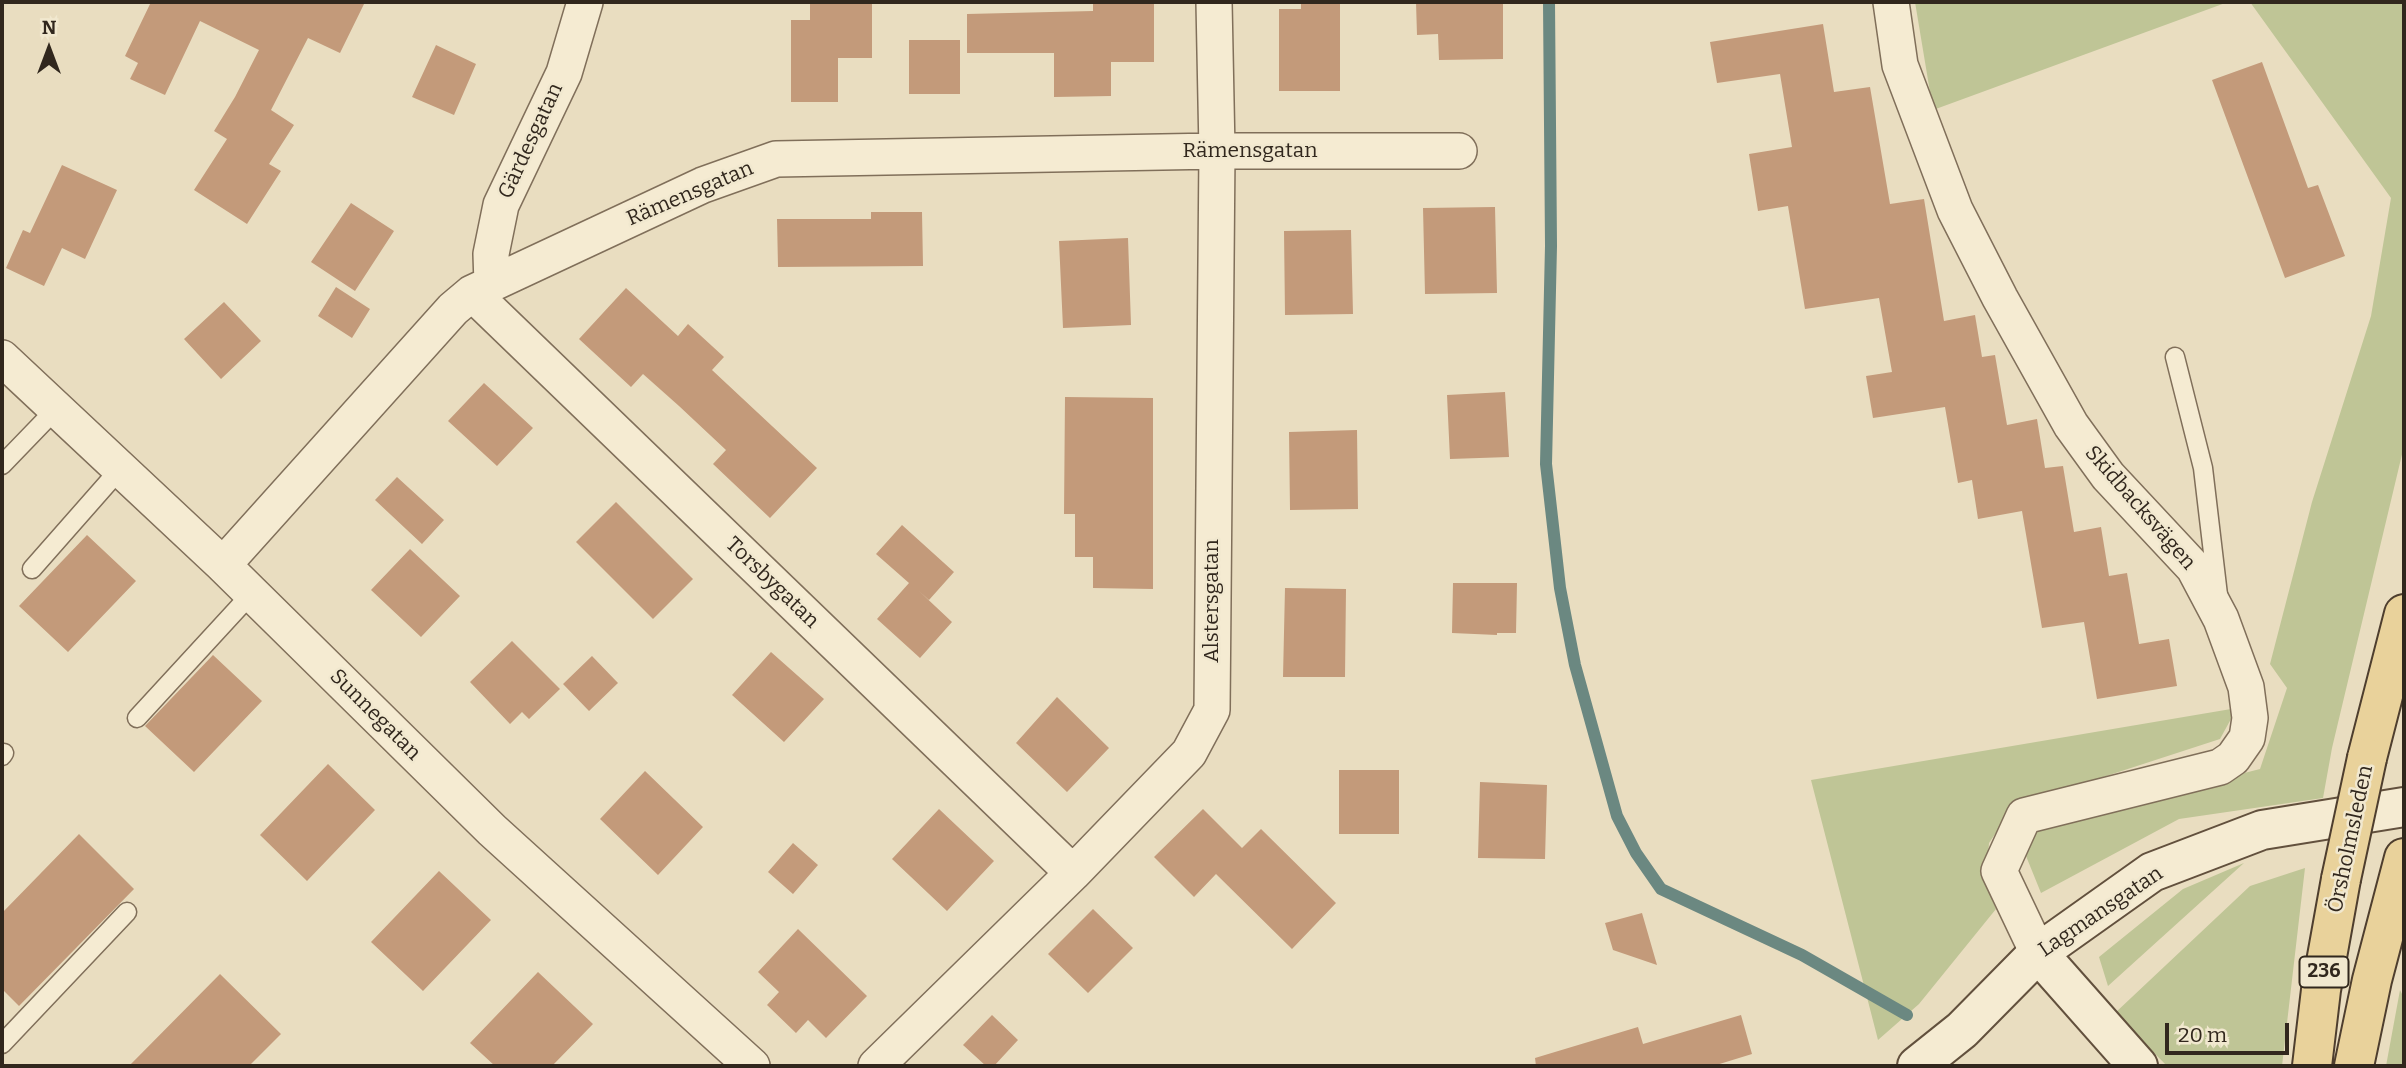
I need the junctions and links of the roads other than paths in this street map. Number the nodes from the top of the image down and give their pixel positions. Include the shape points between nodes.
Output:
1 (585, 2) edge
2 (1214, 2) edge
3 (1891, 2) edge
4 (1216, 151) junction
5 (1459, 151) dead end
6 (482, 288) junction
7 (2175, 357) dead end
8 (2, 358) edge
9 (55, 409) junction
10 (2, 465) edge
11 (120, 469) junction
12 (223, 565) junction
13 (32, 569) dead end
14 (251, 593) junction
15 (2404, 614) edge
16 (2221, 620) junction
17 (137, 718) dead end
18 (2404, 807) edge
19 (2404, 868) edge
20 (1073, 873) junction
21 (127, 912) dead end
22 (2038, 953) junction
23 (2, 1044) edge
24 (752, 1066) edge
25 (876, 1066) edge
26 (1917, 1066) edge
27 (2138, 1066) edge
28 (2312, 1066) edge
29 (2354, 1066) edge

1 - 6 street, Gärdesgatan via 564,73 500,205
2 - 4 street, Alstersgatan
3 - 16 street, Skidbacksvägen via 1900,65 1955,210 2000,298 2071,425 2108,476 2194,568
4 - 5 street, Rämensgatan
4 - 6 street, Rämensgatan via 776,159 703,185
4 - 20 street, Alstersgatan via 1212,710 1189,753
6 - 12 street, Rämensgatan via 453,309
6 - 20 street, Torsbygatan
7 - 16 lane via 2203,468
8 - 9 street, Sunnegatan
9 - 10 lane
9 - 11 street, Sunnegatan
11 - 12 street, Sunnegatan
11 - 13 lane
12 - 14 street, Sunnegatan
14 - 17 lane
14 - 24 street, Sunnegatan via 492,830
15 - 28 main road, Örsholmsleden / 236, bridge via 2341,879
16 - 22 street, Skidbacksvägen via 2246,687 2247,738 2234,758 2220,767 2024,816 1999,870
18 - 22 street, Lagmansgatan via 2262,830 2152,872
19 - 29 main road, 236 via 2372,980
20 - 25 street, Alstersgatan
21 - 23 lane
22 - 26 street, Lagmansgatan via 1962,1030
22 - 27 street

